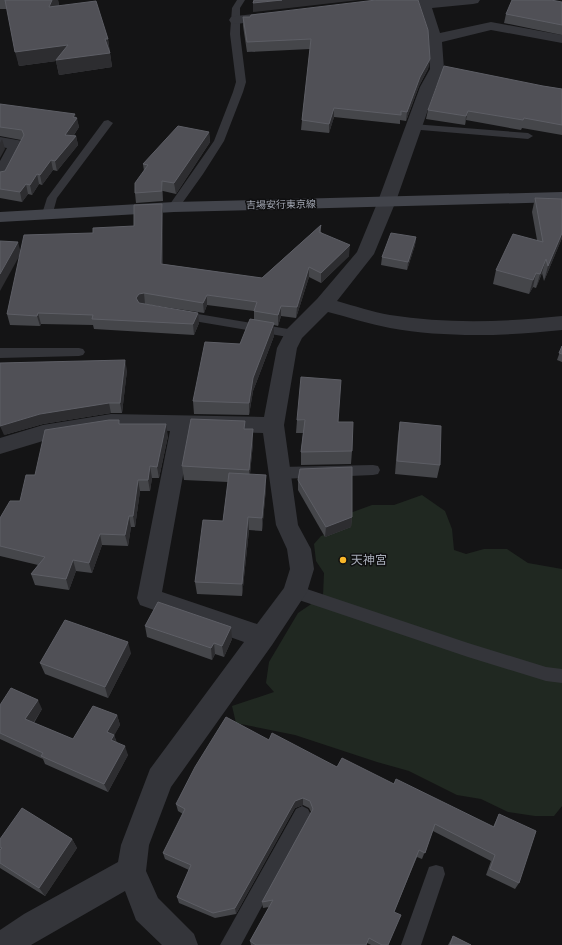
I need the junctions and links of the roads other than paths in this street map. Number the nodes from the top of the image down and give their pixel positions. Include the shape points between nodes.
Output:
1 (241, 0) edge
2 (473, 0) edge
3 (422, 2) edge
4 (283, 15) edge
5 (236, 20) junction
6 (435, 39) junction
7 (562, 40) edge
8 (108, 123) dead end
9 (413, 127) junction
10 (528, 136) dead end
11 (0, 142) edge
12 (0, 176) edge
13 (562, 197) edge
14 (387, 201) junction
15 (174, 207) junction
16 (48, 214) junction
17 (0, 217) edge
18 (324, 304) junction
19 (169, 313) edge
20 (562, 323) edge
21 (294, 334) junction
22 (0, 352) edge
23 (79, 352) dead end
24 (182, 423) junction
25 (273, 425) junction
26 (0, 446) edge
27 (373, 470) dead end
28 (280, 472) junction
29 (295, 592) junction
30 (263, 637) junction
31 (562, 676) edge
32 (302, 815) dead end
33 (131, 871) junction
34 (436, 874) dead end
35 (4, 945) edge
36 (183, 945) edge
37 (230, 945) edge
38 (411, 945) edge

1 - 5 lane via 236,8
2 - 3 street
3 - 6 street
4 - 5 street
5 - 15 lane via 235,34 241,82 238,92 219,141
6 - 7 street via 491,26
6 - 9 street via 445,70 428,87
8 - 16 lane via 52,198
9 - 10 lane
9 - 14 street
11 - 12 street via 18,144
13 - 14 main road, 吉場安行東京線
14 - 15 main road, 吉場安行東京線
14 - 18 street via 365,254
15 - 16 main road, 吉場安行東京線
16 - 17 main road, 吉場安行東京線
18 - 20 street via 406,324 514,328
18 - 21 street
19 - 21 lane
21 - 25 street via 287,348
22 - 23 lane
24 - 25 street
24 - 26 street via 111,422 43,433
24 - 30 street via 149,598
25 - 28 street
27 - 28 lane
28 - 29 street via 287,525 299,549 302,569
29 - 30 street
29 - 31 lane via 468,650 546,674
30 - 33 street via 160,779 135,845
32 - 37 lane
33 - 35 street
33 - 36 street via 147,909
34 - 38 lane

